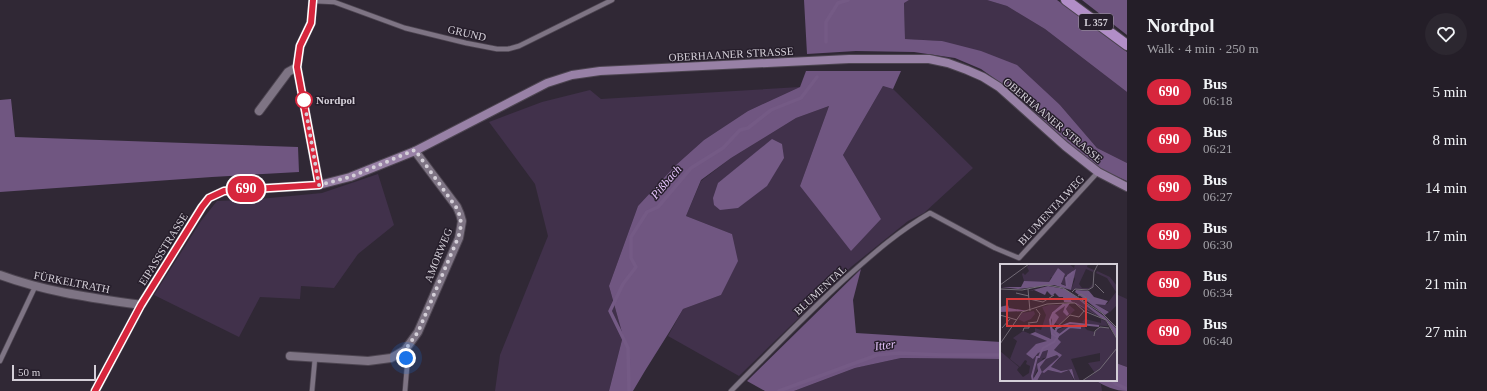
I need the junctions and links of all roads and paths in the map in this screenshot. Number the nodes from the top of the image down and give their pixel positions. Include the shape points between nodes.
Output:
1 (612, 0) edge
2 (1066, 0) edge
3 (314, 1) edge
4 (1127, 44) edge
5 (297, 67) junction
6 (259, 110) dead end
7 (415, 150) junction
8 (1098, 172) junction
9 (319, 185) junction
10 (1127, 187) edge
11 (930, 213) joint
12 (0, 275) edge
13 (35, 287) junction
14 (141, 305) junction
15 (405, 350) junction
16 (290, 356) dead end
17 (315, 358) junction
18 (0, 361) edge
19 (95, 391) edge
20 (312, 391) edge
21 (405, 391) edge
22 (731, 391) edge

1 - 3 lane, GRUND via 508,49 497,49 412,30 334,2
2 - 4 main road, L 357
3 - 5 street via 311,23 300,46
5 - 6 street via 288,72
5 - 9 street
7 - 8 street, OBERHAANER STRASSE via 538,87 579,74 849,59 929,59 967,70 999,87
7 - 9 street, OBERHAANER STRASSE via 350,177
7 - 15 street, AMORWEG via 456,207 462,221 441,280 418,332
8 - 10 street, OBERHAANER STRASSE
8 - 11 lane, BLUMENTALWEG via 1020,258 995,248
9 - 14 street, EIPASSSTRASSE via 224,191 209,198
11 - 22 lane, BLUMENTAL via 902,230 867,259 794,326
12 - 13 street, FÜRKELTRATH
13 - 14 street, FÜRKELTRATH
13 - 18 lane
14 - 19 street, EIPASSSTRASSE
15 - 17 street, AMORWEG via 382,360
15 - 21 lane
16 - 17 street, AMORWEG
17 - 20 lane

